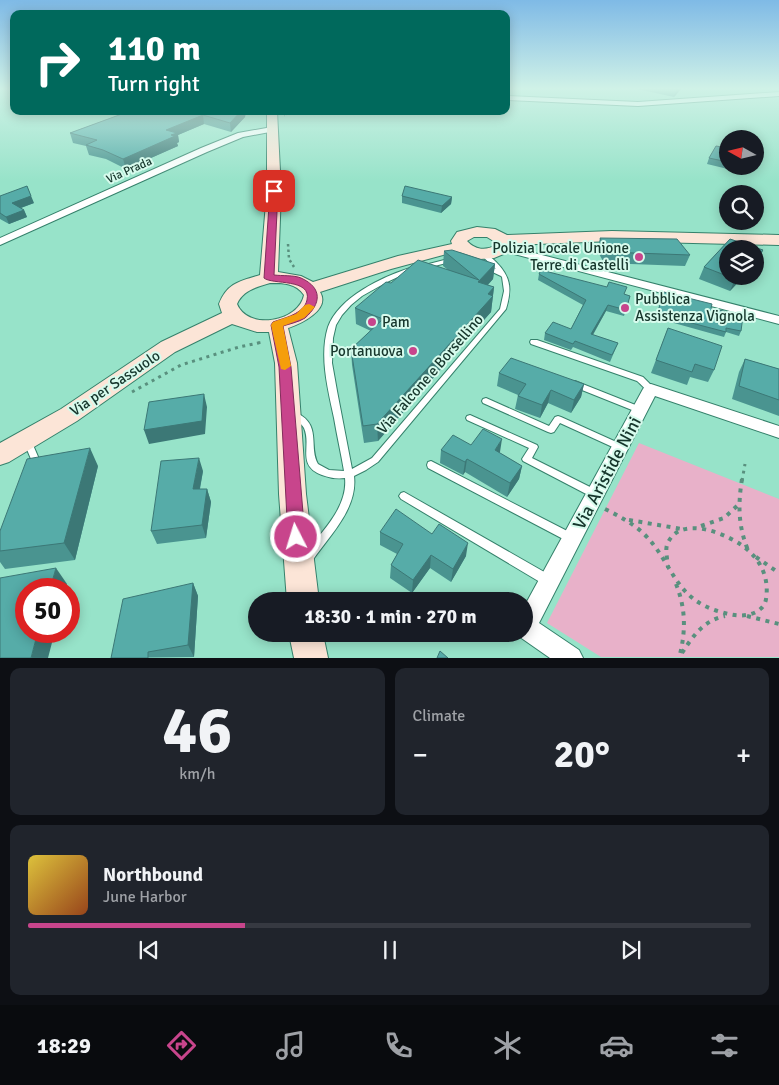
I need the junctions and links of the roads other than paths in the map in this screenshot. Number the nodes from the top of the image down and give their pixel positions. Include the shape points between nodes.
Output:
1 (275, 120) edge
2 (597, 236) junction
3 (779, 240) edge
4 (0, 242) edge
5 (503, 244) junction
6 (460, 254) junction
7 (421, 255) junction
8 (478, 259) junction
9 (550, 259) junction
10 (408, 271) junction
11 (504, 276) junction
12 (269, 278) junction
13 (310, 289) junction
14 (232, 316) junction
15 (779, 320) edge
16 (279, 332) junction
17 (534, 342) dead end
18 (568, 381) edge
19 (651, 389) junction
20 (486, 401) dead end
21 (640, 410) junction
22 (288, 412) junction
23 (470, 418) dead end
24 (779, 432) edge
25 (27, 440) junction
26 (620, 447) junction
27 (0, 455) edge
28 (432, 464) dead end
29 (348, 474) junction
30 (27, 477) edge
31 (404, 496) dead end
32 (593, 498) junction
33 (572, 538) junction
34 (299, 570) junction
35 (549, 582) junction
36 (302, 592) edge
37 (308, 642) edge
38 (311, 658) edge
39 (571, 658) edge

1 - 4 street, Via Prada
1 - 12 main road
2 - 3 main road
2 - 5 main road
2 - 9 street via 544,244 540,251
5 - 6 main road via 491,233 473,232 461,238
5 - 8 main road via 495,252
5 - 9 street
6 - 7 main road
6 - 8 main road via 471,252
6 - 10 lane
7 - 10 lane
7 - 13 main road
8 - 11 lane
8 - 11 lane via 493,261
9 - 15 street
10 - 29 lane via 373,288 349,305 333,324 328,338 329,362
11 - 29 lane, Via Falcone e Borsellino via 506,300 498,316 375,460
12 - 13 main road via 298,280
12 - 14 main road via 246,284 231,295 228,310
13 - 16 main road via 313,296 308,310 289,321
14 - 16 main road via 246,324
14 - 25 main road, Via per Sassuolo via 168,347
16 - 22 main road
17 - 19 lane via 640,380
18 - 21 lane
19 - 21 street, Via Aristide Nini
19 - 24 street
20 - 26 lane via 551,430 558,419
21 - 26 street, Via Aristide Nini
22 - 29 lane via 302,419 308,428 312,463 316,469 334,475
22 - 34 main road
23 - 32 lane via 534,447 526,458
25 - 27 main road, Via per Sassuolo
25 - 30 lane via 34,459
26 - 32 street, Via Aristide Nini
28 - 33 lane
29 - 34 lane via 350,485 340,513
31 - 35 lane
32 - 33 street, Via Aristide Nini
33 - 35 street, Via Aristide Nini
34 - 36 main road
35 - 39 street, Via Aristide Nini via 525,627
37 - 38 main road

